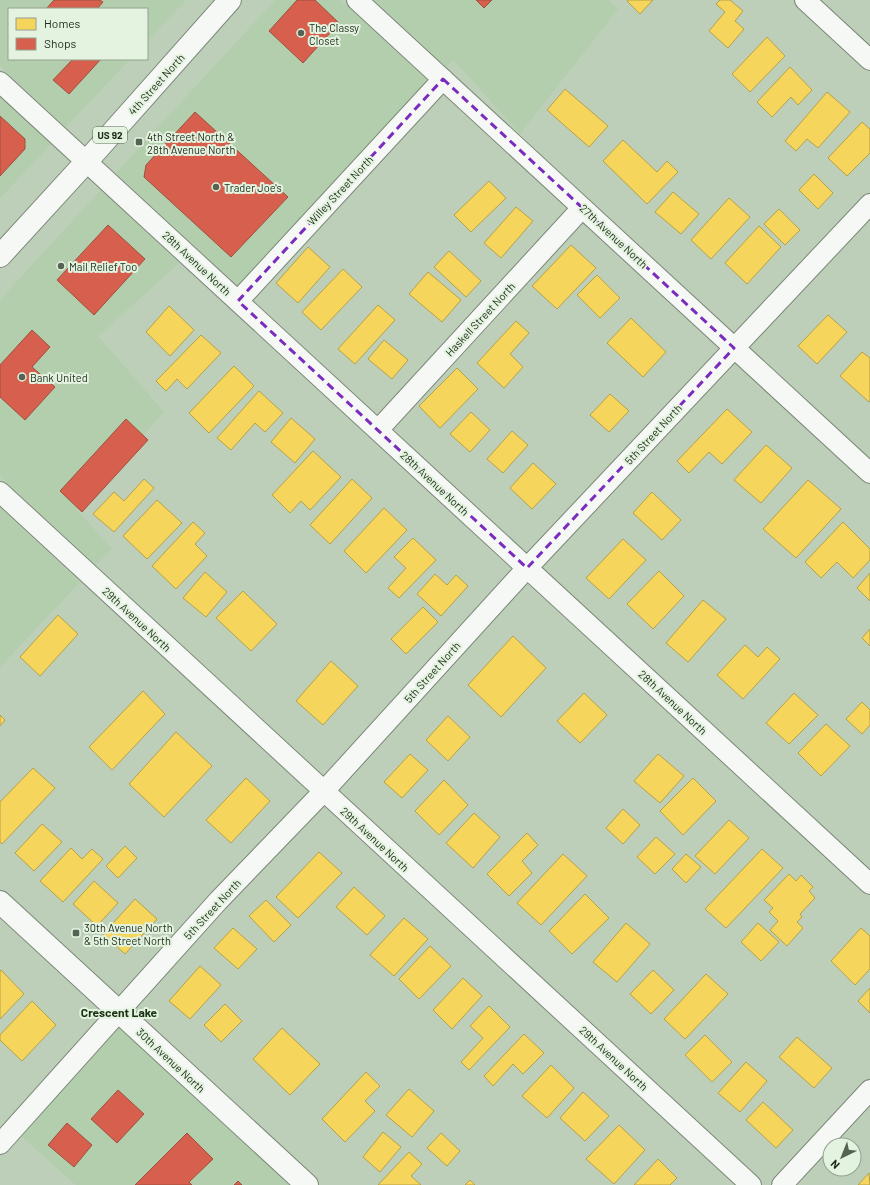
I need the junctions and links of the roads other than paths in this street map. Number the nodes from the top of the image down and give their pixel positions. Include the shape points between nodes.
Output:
1 (230, 0) edge
2 (357, 0) edge
3 (805, 0) edge
4 (870, 60) edge
5 (443, 79) junction
6 (0, 82) edge
7 (87, 162) junction
8 (870, 204) edge
9 (582, 208) junction
10 (0, 256) edge
11 (238, 301) junction
12 (734, 348) junction
13 (378, 430) junction
14 (870, 473) edge
15 (0, 492) edge
16 (527, 568) junction
17 (324, 791) junction
18 (870, 884) edge
19 (0, 902) edge
20 (119, 1012) junction
21 (870, 1090) edge
22 (0, 1144) edge
23 (307, 1185) edge
24 (751, 1185) edge
25 (782, 1185) edge

1 - 7 street, 4th Street North / US 92
2 - 5 street, 27th Avenue North
3 - 4 street
5 - 9 street, 27th Avenue North
5 - 11 street, Willey Street North
6 - 7 street, 28th Avenue North
7 - 10 street, 4th Street North / US 92
7 - 11 street, 28th Avenue North
8 - 12 street, 5th Street North
9 - 12 street, 27th Avenue North
9 - 13 street, Haskell Street North
11 - 13 street, 28th Avenue North
12 - 14 street, 27th Avenue North
12 - 16 street, 5th Street North
13 - 16 street, 28th Avenue North
15 - 17 street, 29th Avenue North
16 - 17 street, 5th Street North
16 - 18 street, 28th Avenue North
17 - 20 street, 5th Street North via 218,901
17 - 24 street, 29th Avenue North
19 - 20 street, 30th Avenue North
20 - 22 street, 5th Street North
20 - 23 street, 30th Avenue North
21 - 25 street

